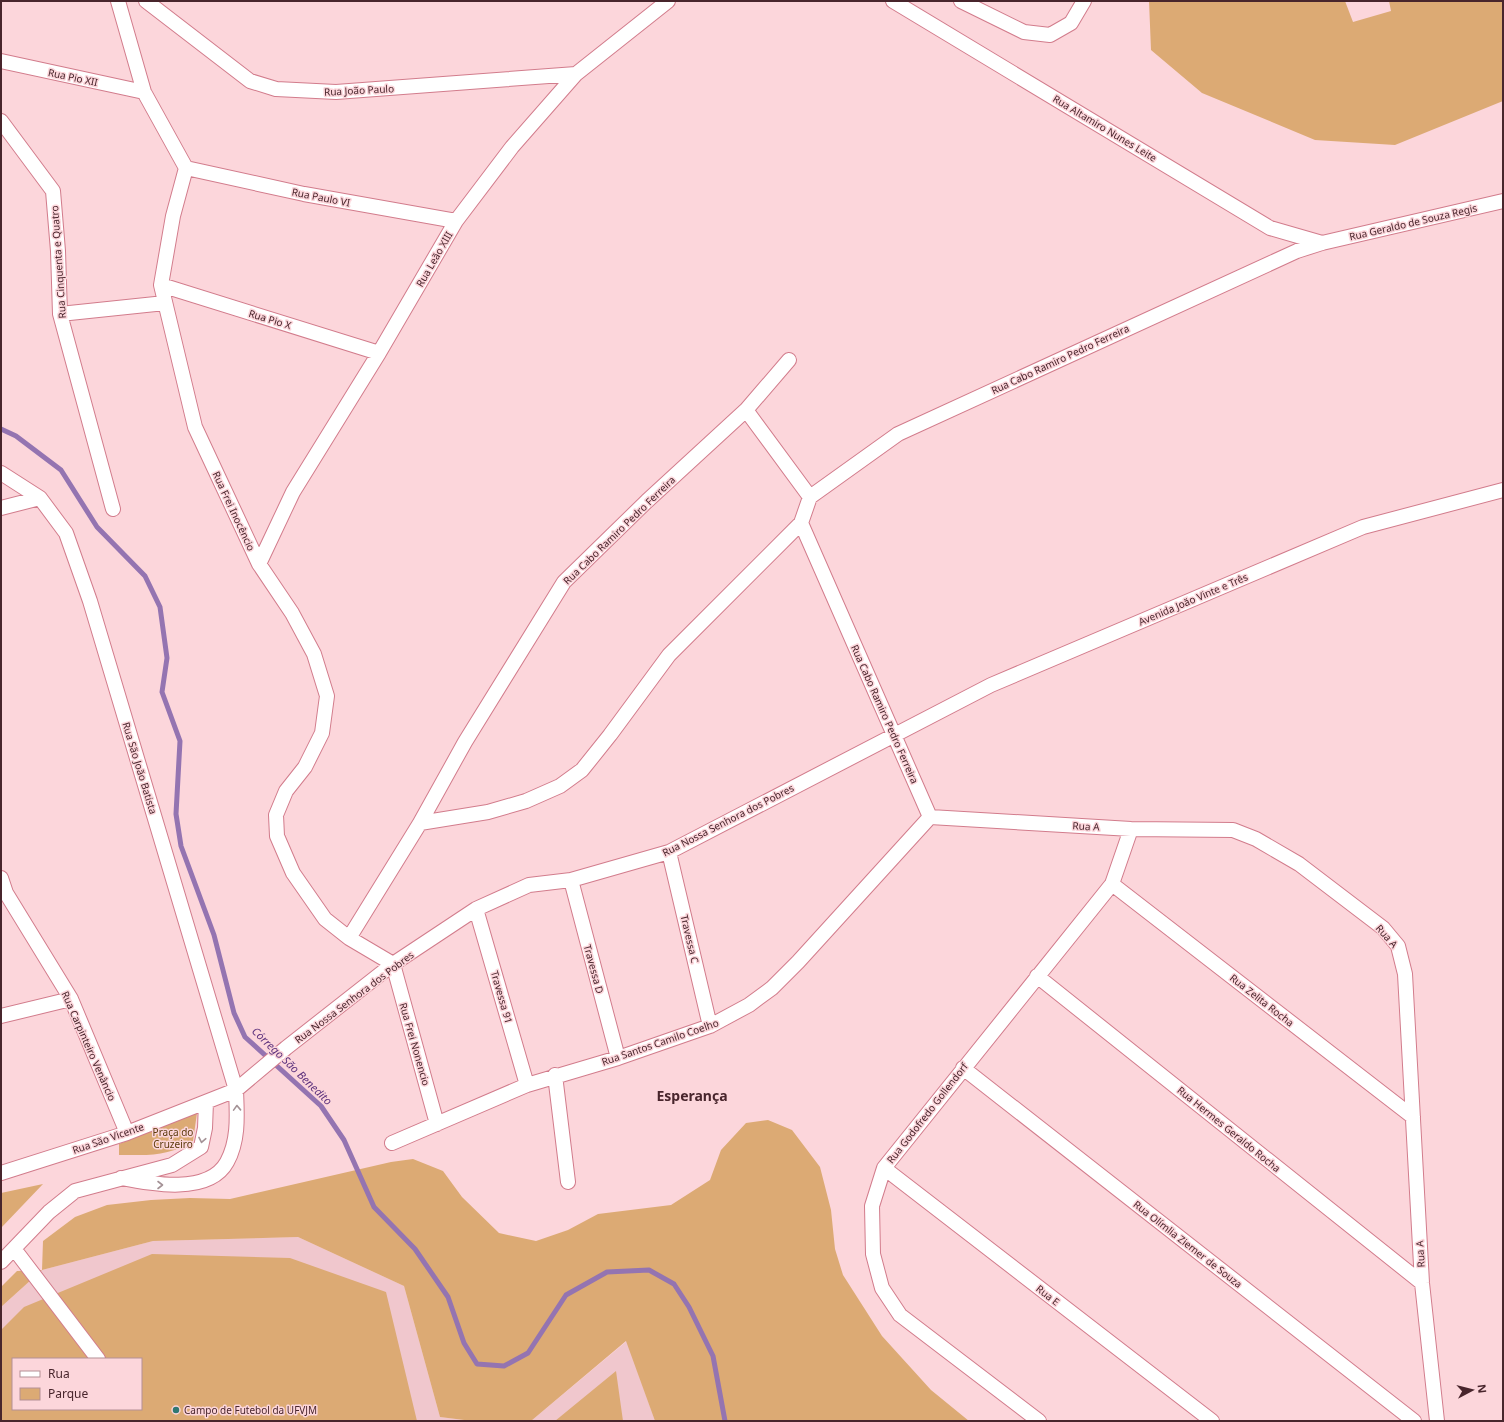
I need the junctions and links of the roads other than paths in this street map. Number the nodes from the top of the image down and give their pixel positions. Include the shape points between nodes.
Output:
1 (118, 1) edge
2 (146, 1) edge
3 (668, 1) edge
4 (893, 1) edge
5 (961, 1) edge
6 (1084, 1) edge
7 (1, 61) edge
8 (576, 74) junction
9 (144, 92) junction
10 (1, 121) edge
11 (186, 168) junction
12 (1503, 202) edge
13 (456, 221) junction
14 (1322, 242) junction
15 (161, 285) junction
16 (165, 303) junction
17 (60, 314) junction
18 (379, 353) junction
19 (790, 360) dead end
20 (746, 410) junction
21 (1, 473) edge
22 (1503, 490) edge
23 (810, 497) junction
24 (40, 498) junction
25 (1, 508) edge
26 (113, 509) dead end
27 (801, 523) junction
28 (259, 564) junction
29 (894, 736) junction
30 (930, 817) junction
31 (420, 823) junction
32 (1131, 829) junction
33 (670, 852) junction
34 (1, 878) edge
35 (571, 880) junction
36 (1112, 884) junction
37 (4, 894) edge
38 (476, 909) junction
39 (349, 938) junction
40 (393, 964) junction
41 (1037, 976) junction
42 (71, 1000) junction
43 (1, 1016) edge
44 (710, 1026) junction
45 (618, 1058) junction
46 (963, 1068) junction
47 (556, 1076) junction
48 (527, 1085) junction
49 (236, 1090) junction
50 (206, 1102) junction
51 (1412, 1117) junction
52 (437, 1124) junction
53 (127, 1133) junction
54 (392, 1143) dead end
55 (884, 1168) junction
56 (1, 1173) edge
57 (121, 1178) junction
58 (568, 1182) dead end
59 (15, 1250) junction
60 (1, 1262) edge
61 (1422, 1282) junction
62 (97, 1358) edge
63 (1039, 1421) edge
64 (1212, 1421) edge
65 (1414, 1421) edge
66 (1437, 1421) edge

1 - 9 street
2 - 8 street, Rua João Paulo via 250,81 276,89 336,92
3 - 8 street, Rua Leão XIII
4 - 14 street, Rua Altamiro Nunes Leite via 1270,228
5 - 6 street via 1024,32 1050,35 1071,23
7 - 9 street, Rua Pio XII
8 - 13 street, Rua Leão XIII via 512,147
9 - 11 street
10 - 17 street, Rua Cinquenta e Quatro via 52,191 58,251
11 - 13 street, Rua Paulo VI via 304,194
11 - 15 street, Rua Frei Inocêncio via 173,216
12 - 14 street, Rua Geraldo de Souza Regis
13 - 18 street, Rua Leão XIII
14 - 23 street, Rua Cabo Ramiro Pedro Ferreira via 1297,251 898,434
15 - 16 street, Rua Frei Inocêncio
15 - 18 street, Rua Pio X
16 - 17 street
16 - 28 street, Rua Frei Inocêncio via 195,427
17 - 26 street, Rua Cinquenta e Quatro
18 - 28 street, Rua Leão XIII via 293,492
19 - 20 street, Rua Cabo Ramiro Pedro Ferreira
20 - 23 street
20 - 31 street, Rua Cabo Ramiro Pedro Ferreira via 564,582 465,742
21 - 24 street, Rua São João Batista
22 - 29 street, Avenida João Vinte e Três via 1363,527 991,685
23 - 27 street
24 - 25 street
24 - 49 street, Rua São João Batista via 66,533 90,600
27 - 29 street, Rua Cabo Ramiro Pedro Ferreira
27 - 31 street via 669,655 582,770 560,786 526,801 488,812
28 - 39 street, Rua Frei Inocêncio via 292,613 314,654 327,696 322,732 305,767 286,791 276,815 277,836 293,872 325,919
29 - 30 street, Rua Cabo Ramiro Pedro Ferreira
29 - 33 street, Rua Nossa Senhora dos Pobres
30 - 32 street, Rua A
30 - 44 street, Rua Santos Camilo Coelho via 772,988 749,1005
31 - 39 street, Rua Cabo Ramiro Pedro Ferreira
32 - 36 street, Rua Godofredo Gollendorf
32 - 51 street, Rua A via 1234,830 1256,839 1299,864 1383,928 1398,946 1405,974
33 - 35 street, Rua Nossa Senhora dos Pobres
33 - 44 street, Travessa C
34 - 37 street, Rua Carpinteiro Venâncio
35 - 38 street, Rua Nossa Senhora dos Pobres via 528,885
35 - 45 street, Travessa D
36 - 41 street, Rua Godofredo Gollendorf
36 - 51 street, Rua Zelita Rocha
37 - 42 street, Rua Carpinteiro Venâncio
38 - 40 street, Rua Nossa Senhora dos Pobres
38 - 48 street, Travessa 91
39 - 40 street, Rua Frei Inocêncio
40 - 49 street, Rua Nossa Senhora dos Pobres
40 - 52 street, Rua Frei Nonencio
41 - 46 street, Rua Godofredo Gollendorf
41 - 61 street, Rua Hermes Geraldo Rocha
42 - 43 street
42 - 53 street, Rua Carpinteiro Venâncio
44 - 45 street, Rua Santos Camilo Coelho
45 - 47 street, Rua Santos Camilo Coelho
46 - 55 street, Rua Godofredo Gollendorf
46 - 65 street, Rua Olímlia Ziemer de Souza
47 - 48 street, Rua Santos Camilo Coelho
47 - 58 street
48 - 52 street, Rua Santos Camilo Coelho
49 - 50 street, Rua São Vicente
57 -> 49 street, Rua São João Batista via 154,1185 174,1185 198,1182 218,1173 227,1163 234,1144 238,1121
50 - 53 street, Rua São Vicente
50 -> 57 street via 201,1148 172,1165
51 - 61 street, Rua A
52 - 54 street, Rua Santos Camilo Coelho
53 - 56 street, Rua São Vicente
55 - 63 street, Rua Godofredo Gollendorf via 872,1206 873,1254 882,1288 900,1315
55 - 64 street, Rua E
57 - 59 street via 75,1191 49,1212
59 - 60 street
59 - 62 street
61 - 66 street, Rua A

